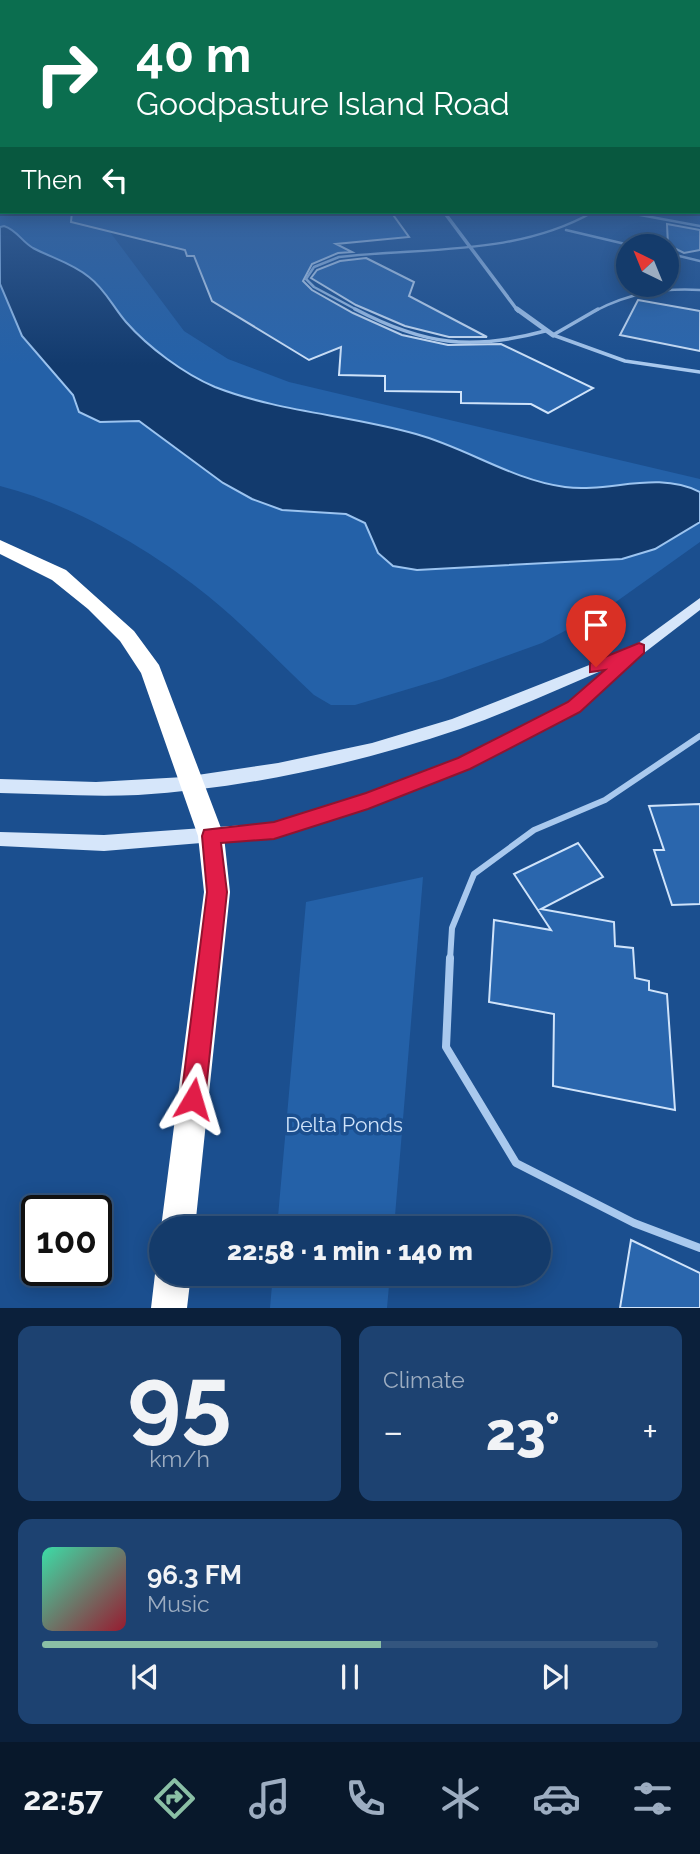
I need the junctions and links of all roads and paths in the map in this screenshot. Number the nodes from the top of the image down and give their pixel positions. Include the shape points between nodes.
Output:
1 (489, 243) edge
2 (471, 245) junction
3 (679, 256) edge
4 (700, 261) edge
5 (700, 290) edge
6 (545, 331) junction
7 (553, 335) junction
8 (700, 372) edge
9 (0, 546) edge
10 (700, 603) edge
11 (639, 649) junction
12 (700, 736) edge
13 (194, 782) junction
14 (0, 786) edge
15 (211, 836) junction
16 (0, 839) edge
17 (179, 1216) edge
18 (700, 1248) edge
19 (172, 1286) edge
20 (169, 1308) edge

1 - 2 lane
2 - 6 street via 517,311
2 - 6 lane via 339,257 314,267 306,279 314,288 386,326 431,342 487,345
3 - 4 lane
5 - 7 lane via 632,293
6 - 7 street
7 - 8 lane via 622,361
9 - 13 highway via 59,575 127,636 151,671
10 - 11 street
11 - 13 street via 455,724 382,747
11 - 15 street via 574,707 464,764 274,830
12 - 18 lane via 605,800 534,830 474,874 452,928 446,1047 516,1163 634,1223
13 - 14 street via 98,789
13 - 15 highway
15 - 16 street via 103,843
15 - 17 highway via 217,892
19 - 20 highway

